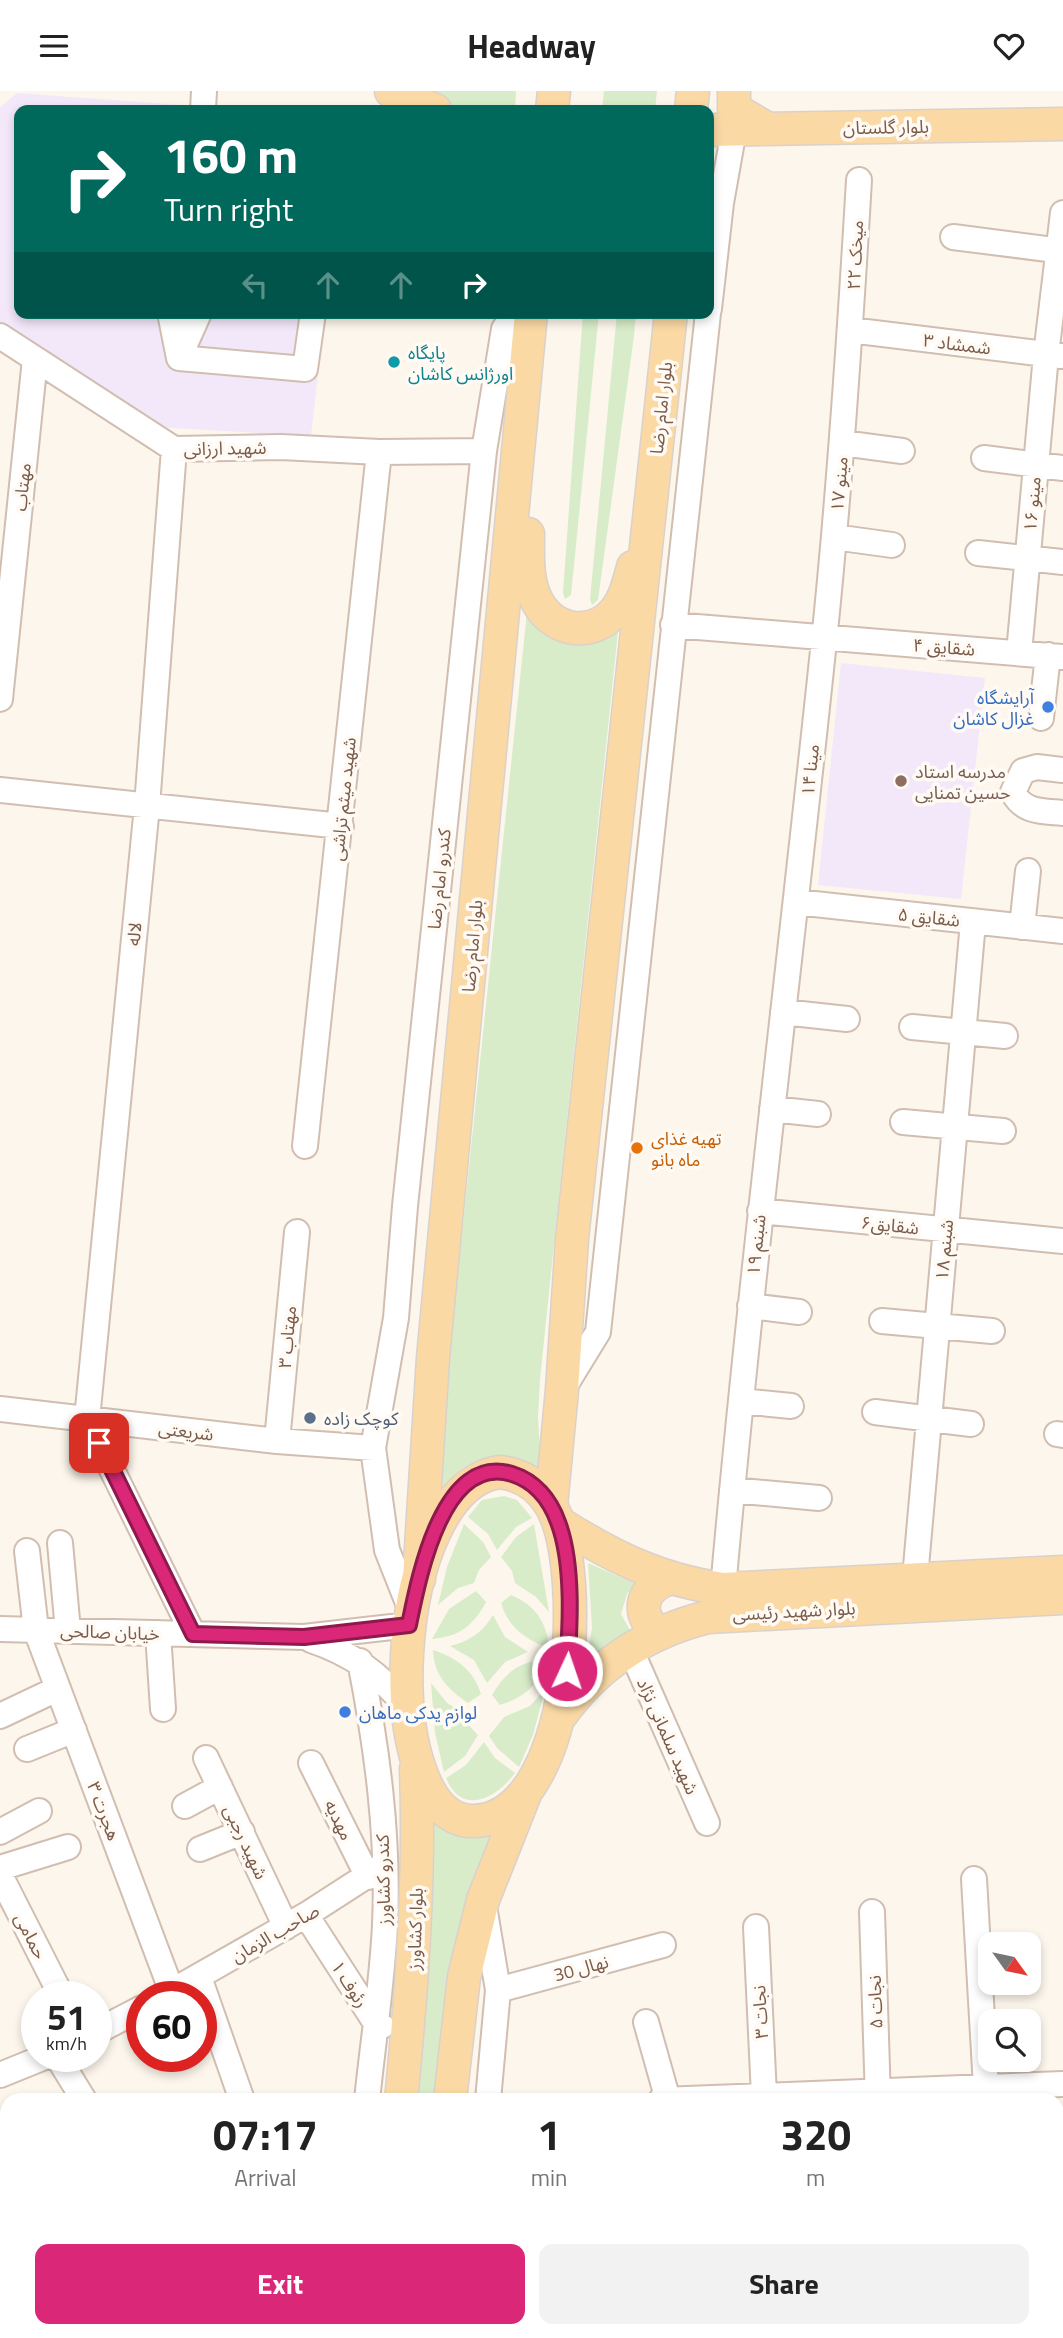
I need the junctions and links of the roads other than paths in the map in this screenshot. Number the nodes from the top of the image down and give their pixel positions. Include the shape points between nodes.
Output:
1 (391, 91) edge
2 (734, 91) edge
3 (423, 105) edge
4 (1063, 124) edge
5 (722, 130) edge
6 (769, 130) junction
7 (859, 180) dead end
8 (1063, 213) edge
9 (953, 237) dead end
10 (1061, 251) edge
11 (714, 263) edge
12 (171, 319) edge
13 (196, 319) edge
14 (312, 319) edge
15 (511, 319) edge
16 (531, 319) edge
17 (670, 319) edge
18 (708, 319) edge
19 (850, 330) junction
20 (0, 336) edge
21 (1055, 356) edge
22 (179, 358) junction
23 (35, 359) junction
24 (525, 386) junction
25 (842, 443) junction
26 (174, 449) junction
27 (484, 451) junction
28 (902, 451) dead end
29 (379, 452) junction
30 (984, 458) dead end
31 (1036, 465) junction
32 (1063, 468) edge
33 (654, 481) junction
34 (834, 537) junction
35 (892, 545) dead end
36 (978, 552) dead end
37 (1028, 558) junction
38 (1063, 562) edge
39 (673, 625) junction
40 (825, 638) junction
41 (1019, 653) junction
42 (1056, 656) edge
43 (0, 699) edge
44 (1041, 718) dead end
45 (1063, 770) edge
46 (0, 790) edge
47 (147, 806) junction
48 (1063, 813) edge
49 (341, 826) junction
50 (1028, 871) dead end
51 (796, 902) junction
52 (973, 922) junction
53 (1021, 927) junction
54 (1063, 931) edge
55 (783, 1012) junction
56 (846, 1019) dead end
57 (912, 1027) dead end
58 (964, 1031) junction
59 (1005, 1036) dead end
60 (772, 1109) junction
61 (818, 1114) dead end
62 (903, 1122) dead end
63 (956, 1126) junction
64 (1003, 1131) dead end
65 (305, 1146) dead end
66 (760, 1211) junction
67 (946, 1231) junction
68 (297, 1232) dead end
69 (1063, 1241) edge
70 (750, 1306) junction
71 (799, 1312) dead end
72 (397, 1318) junction
73 (439, 1321) junction
74 (882, 1321) dead end
75 (937, 1325) junction
76 (992, 1331) dead end
77 (562, 1390) junction
78 (741, 1401) junction
79 (791, 1406) dead end
80 (0, 1409) edge
81 (875, 1412) dead end
82 (929, 1418) junction
83 (87, 1419) junction
84 (971, 1424) dead end
85 (277, 1441) junction
86 (373, 1448) junction
87 (732, 1490) junction
88 (819, 1497) dead end
89 (555, 1515) junction
90 (60, 1543) dead end
91 (27, 1551) dead end
92 (1063, 1572) edge
93 (915, 1578) junction
94 (419, 1579) junction
95 (668, 1579) junction
96 (723, 1590) junction
97 (1063, 1598) edge
98 (410, 1619) junction
99 (0, 1629) edge
100 (36, 1630) junction
101 (68, 1631) junction
102 (158, 1633) junction
103 (193, 1634) junction
104 (659, 1635) junction
105 (304, 1637) junction
106 (630, 1649) junction
107 (360, 1661) junction
108 (57, 1689) junction
109 (407, 1707) junction
110 (163, 1709) dead end
111 (0, 1716) edge
112 (560, 1716) junction
113 (74, 1730) junction
114 (27, 1749) dead end
115 (415, 1757) junction
116 (206, 1759) dead end
117 (311, 1763) dead end
118 (220, 1787) junction
119 (528, 1787) junction
120 (185, 1806) dead end
121 (38, 1811) dead end
122 (707, 1823) dead end
123 (0, 1832) edge
124 (242, 1832) junction
125 (68, 1847) dead end
126 (200, 1849) dead end
127 (0, 1868) edge
128 (376, 1870) junction
129 (0, 1875) edge
130 (974, 1879) dead end
131 (483, 1900) junction
132 (872, 1912) dead end
133 (296, 1921) junction
134 (756, 1927) dead end
135 (663, 1945) dead end
136 (199, 1977) junction
137 (54, 1981) edge
138 (162, 1981) edge
139 (191, 1981) edge
140 (498, 1990) junction
141 (646, 2022) dead end
142 (377, 2025) junction
143 (408, 2029) junction
144 (21, 2066) edge
145 (67, 2072) edge
146 (0, 2074) edge
147 (1063, 2084) edge
148 (986, 2087) junction
149 (80, 2093) edge
150 (240, 2093) edge
151 (368, 2093) edge
152 (402, 2093) edge
153 (451, 2093) edge
154 (489, 2093) edge
155 (666, 2093) edge
156 (764, 2093) edge
157 (878, 2093) edge
158 (914, 2093) edge
159 (1020, 2093) edge

1 - 3 main road
2 - 6 main road via 734,109
4 - 6 main road, بلوار گلستان
5 - 6 main road, بلوار گلستان
5 - 11 street
7 - 19 street, میخک ۲۲
8 - 10 street, مینو ۱۶
9 - 10 street
10 - 21 street, مینو ۱۶
12 - 22 street
13 - 22 street
14 - 22 street via 305,369
15 - 27 street, کندرو امام رضا via 504,330
16 - 24 main road, بلوار امام رضا
17 - 33 main road, بلوار امام رضا
18 - 39 street
19 - 21 street, شمشاد ۳
19 - 25 street, مینو ۱۷
20 - 23 street, شهید ارزانی
21 - 31 street, مینو ۱۶
23 - 26 street, شهید ارزانی
23 - 43 street, مهتاب
24 - 33 main road via 528,566 535,596 547,614 564,626 597,625 614,612 628,585
24 - 73 main road, بلوار امام رضا
25 - 28 street
25 - 34 street, مینو ۱۷
26 - 29 street, شهید ارزانی via 281,447
26 - 47 street, لاله
27 - 29 street, شهید ارزانی
27 - 72 street, کندرو امام رضا
29 - 49 street, شهید میثم تراشی
30 - 31 street
31 - 32 street
31 - 37 street, مینو ۱۶
33 - 77 main road, بلوار امام رضا via 572,1239
34 - 35 street
34 - 40 street, مینو ۱۷
36 - 37 street
37 - 38 street
37 - 41 street, مینو ۱۶
39 - 40 street, شقایق ۴
39 - 77 street via 598,1332
40 - 41 street, شقایق ۴
40 - 51 street, مینا ۱۴
41 - 42 street, شقایق ۴
42 - 44 street
45 - 48 street via 1023,772 1013,792 1029,809
46 - 47 street
47 - 49 street
47 - 83 street, لاله
49 - 65 street, شهید میثم تراشی
50 - 53 street
51 - 52 street, شقایق ۵
51 - 55 street, شبنم ۱۹
52 - 53 street, شقایق ۵
52 - 58 street, شبنم ۱۸
53 - 54 street, شقایق ۵
55 - 56 street
55 - 60 street, شبنم ۱۹
57 - 58 street
58 - 59 street
58 - 63 street, شبنم ۱۸
60 - 61 street
60 - 66 street, شبنم ۱۹
62 - 63 street
63 - 64 street
63 - 67 street, شبنم ۱۸
66 - 67 street, شقایق۶
66 - 70 street, شبنم ۱۹
67 - 69 street, شقایق۶
67 - 75 street, شبنم ۱۸
68 - 85 street, مهتاب ۳
70 - 71 street
70 - 78 street, شبنم ۱۹
72 - 73 street
72 - 86 street, کندرو امام رضا
73 - 94 main road, بلوار امام رضا
74 - 75 street
75 - 76 street
75 - 82 street, شبنم ۱۸
77 - 89 main road, بلوار امام رضا
78 - 79 street
78 - 87 street, شبنم ۱۹
80 - 83 street, شریعتی
81 - 82 street
82 - 84 street
82 - 93 street, شبنم ۱۸
83 - 85 street, شریعتی
83 - 103 street
85 - 86 street, شریعتی
86 - 98 street, کندرو امام رضا via 387,1550
87 - 88 street
87 - 96 street, شبنم ۱۹
89 - 94 main road, بلوار شهید رئیسی via 533,1484 522,1478 499,1472 479,1478 459,1491 440,1517
89 - 95 main road, بلوار شهید رئیسی via 594,1545
89 - 112 main road, بلوار امام رضا via 568,1582
90 - 101 street
91 - 100 street, هجرت ۳
92 - 93 main road, بلوار شهید رئیسی
93 - 96 main road, بلوار شهید رئیسی
94 - 98 main road
95 - 96 main road, بلوار شهید رئیسی
95 - 104 main road via 652,1589 643,1612
97 - 104 main road, بلوار شهید رئیسی via 723,1615
98 - 105 street
98 - 109 main road
99 - 100 street, خیابان صالحی
100 - 101 street, خیابان صالحی
100 - 108 street, هجرت ۳
101 - 102 street, خیابان صالحی
102 - 103 street, خیابان صالحی
102 - 110 street
103 - 105 street, خیابان صالحی
104 - 106 main road, بلوار شهید رئیسی
105 - 107 street
106 - 112 main road, بلوار شهید رئیسی via 580,1688
106 - 122 street, شهید سلمانی نژاد
107 - 109 street
107 - 128 street, کندرو کشاورز via 373,1729
108 - 111 street
108 - 113 street, هجرت ۳
109 - 115 main road
112 - 119 main road
113 - 114 street
113 - 138 street, هجرت ۳
115 - 119 main road via 429,1792 457,1819 496,1816
115 - 143 main road, بلوار کشاورز via 418,1842
116 - 118 street, شهید رجبی
117 - 128 street, مهدیه
118 - 120 street
118 - 124 street, شهید رجبی
119 - 131 main road
121 - 123 street
124 - 126 street
124 - 133 street, شهید رجبی
125 - 127 street
128 - 133 street, صاحب الزمان
128 - 142 street, کندرو کشاورز via 385,1924
129 - 137 street, حمامی
130 - 148 street
131 - 140 street
131 - 153 main road via 464,1977
132 - 157 street, نجات ۵
133 - 136 street, صاحب الزمان
133 - 142 street, رئوف ۱
134 - 156 street, نجات ۳
135 - 140 street, نهال 30
136 - 139 street, صاحب الزمان
136 - 150 street
140 - 154 street
141 - 155 street
142 - 143 street, رئوف ۱
142 - 151 street, کندرو کشاورز
143 - 152 main road, بلوار کشاورز
144 - 146 street
145 - 149 street
147 - 159 street
148 - 158 street
148 - 159 street

